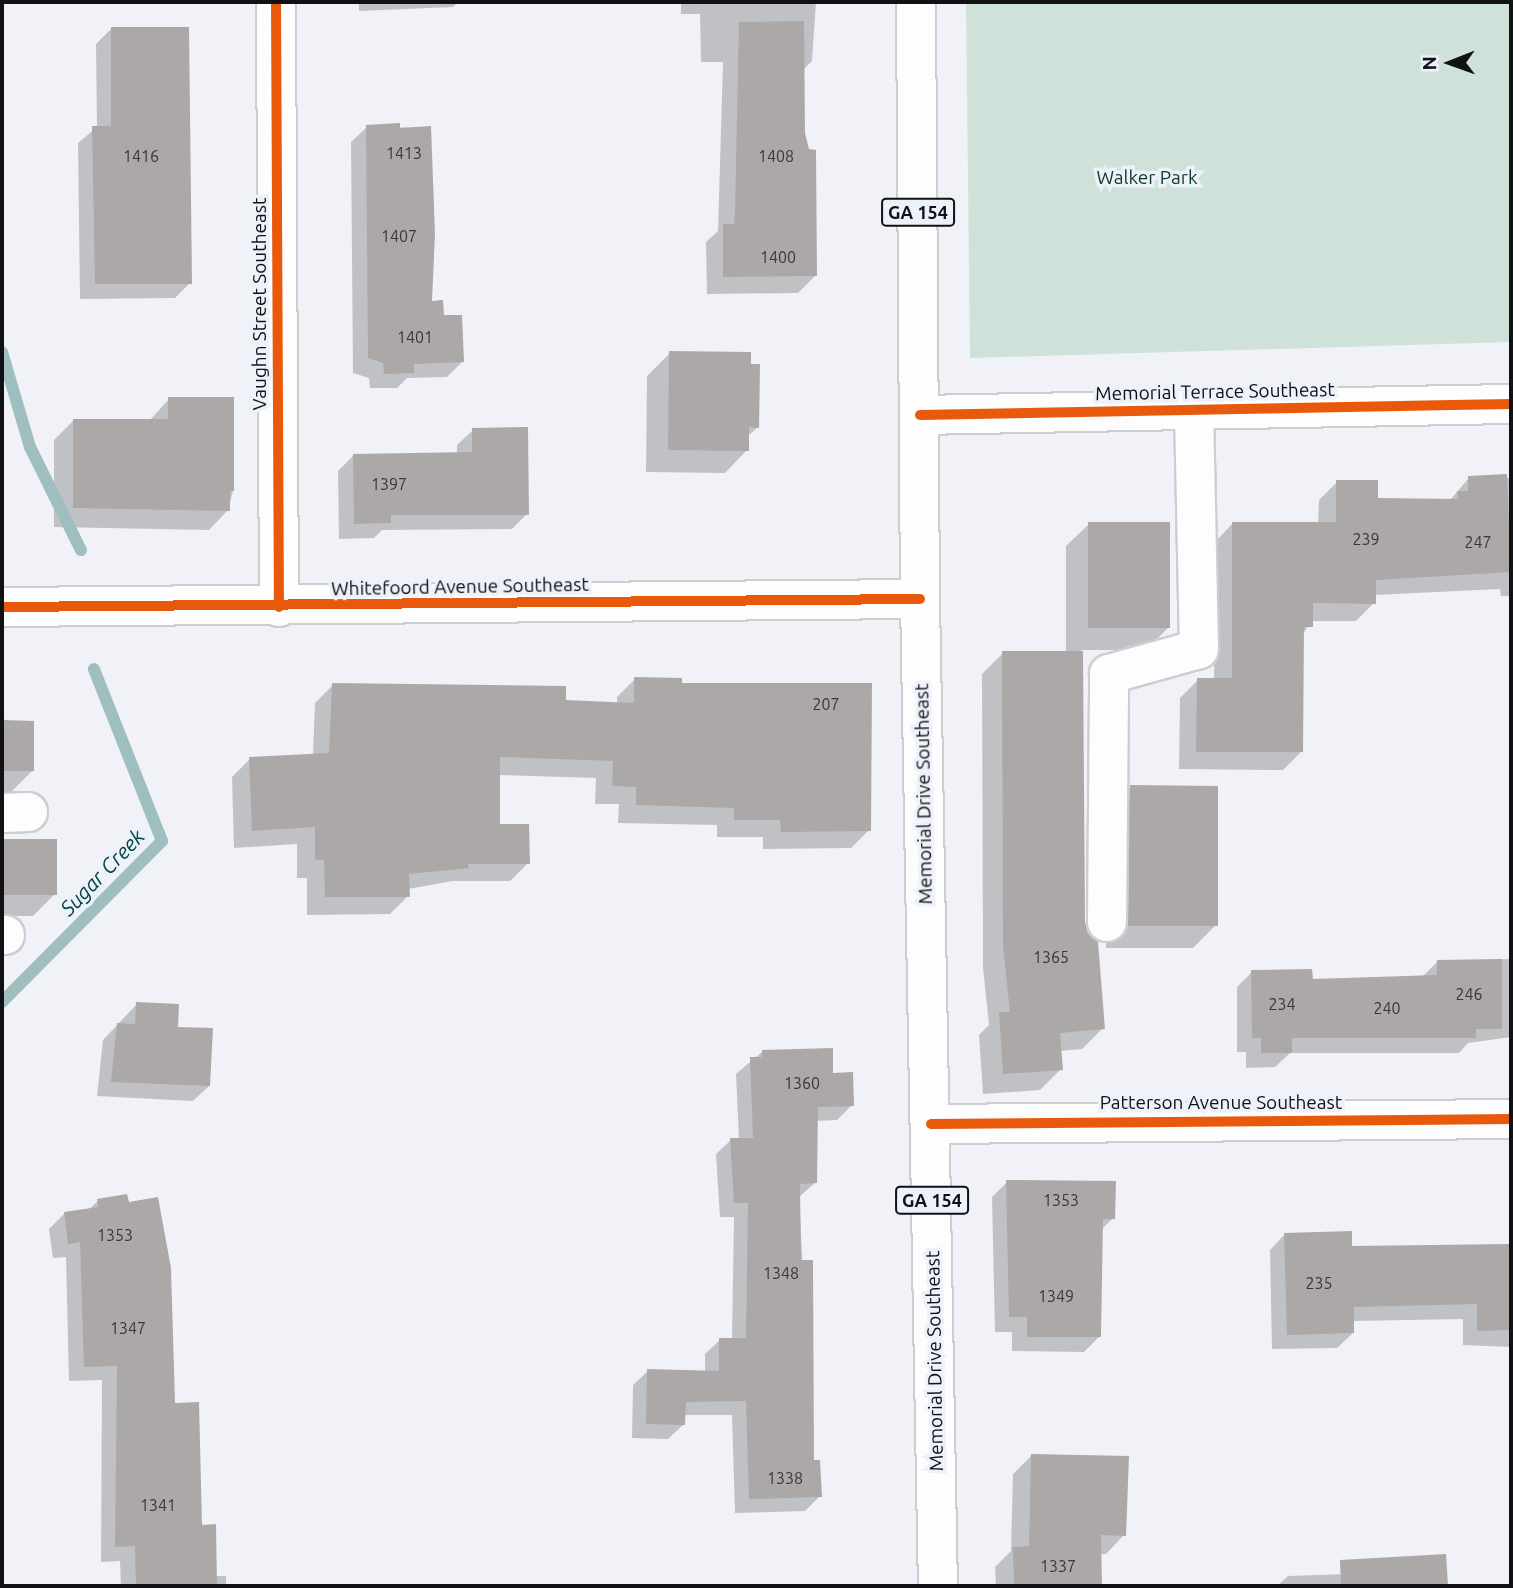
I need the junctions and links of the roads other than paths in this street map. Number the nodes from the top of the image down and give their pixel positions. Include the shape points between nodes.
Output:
1 (276, 2) edge
2 (916, 2) edge
3 (1511, 404) edge
4 (1195, 410) junction
5 (920, 415) junction
6 (920, 599) junction
7 (2, 607) edge
8 (279, 607) junction
9 (1107, 922) dead end
10 (1511, 1119) edge
11 (931, 1124) junction
12 (938, 1586) edge

1 - 8 street, Vaughn Street Southeast
2 - 5 street, Memorial Drive Southeast / GA 154
3 - 4 street, Memorial Terrace Southeast
4 - 5 street, Memorial Terrace Southeast
4 - 9 street via 1199,649 1109,674
5 - 6 street, Memorial Drive Southeast / GA 154
6 - 8 street, Whitefoord Avenue Southeast
6 - 11 street, Memorial Drive Southeast / GA 154
7 - 8 street, Whitefoord Avenue Southeast
10 - 11 street, Patterson Avenue Southeast
11 - 12 street, Memorial Drive Southeast / GA 154

